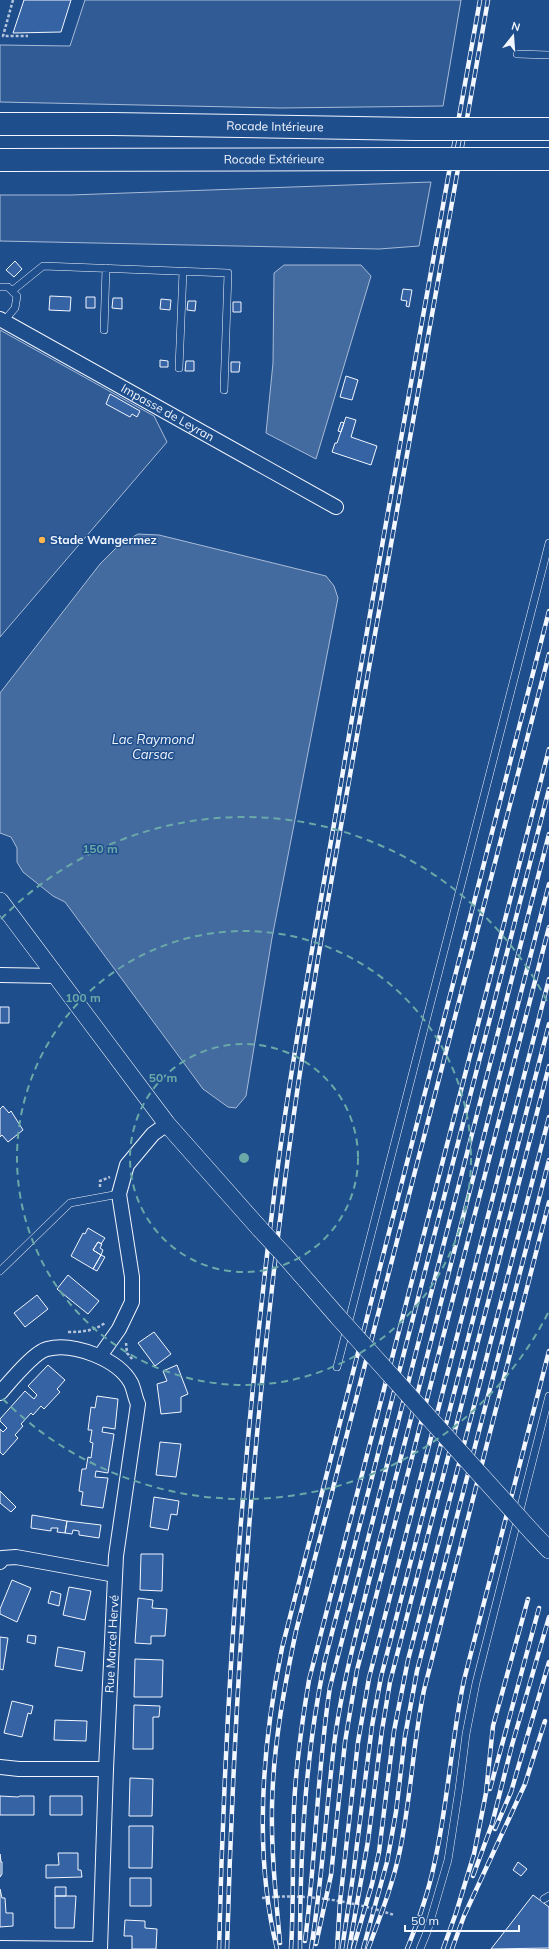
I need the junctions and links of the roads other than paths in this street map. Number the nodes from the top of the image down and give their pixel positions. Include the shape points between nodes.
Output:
1 (517, 54) dead end
2 (549, 55) edge
3 (0, 124) edge
4 (549, 130) edge
5 (549, 159) edge
6 (0, 160) edge
7 (106, 268) junction
8 (183, 271) junction
9 (0, 287) edge
10 (12, 291) junction
11 (2, 320) edge
12 (104, 330) dead end
13 (179, 368) dead end
14 (224, 390) dead end
15 (336, 507) dead end
16 (549, 543) edge
17 (0, 901) edge
18 (0, 975) edge
19 (57, 976) junction
20 (168, 1124) junction
21 (119, 1194) junction
22 (0, 1271) edge
23 (100, 1356) junction
24 (336, 1367) dead end
25 (0, 1393) edge
26 (549, 1396) edge
27 (549, 1550) edge
28 (0, 1562) edge
29 (115, 1575) junction
30 (0, 1767) edge
31 (106, 1769) junction
32 (0, 1948) edge
33 (100, 1949) edge
34 (420, 1949) edge

1 - 2 lane
3 - 4 highway, Rocade Intérieure, bridge
5 - 6 highway, Rocade Extérieure, bridge
7 - 8 lane
7 - 10 lane via 42,266
7 - 12 lane
8 - 13 lane
8 - 14 lane via 228,273
9 - 10 lane via 8,286
10 - 11 lane via 17,296 15,308
11 - 15 street, Impasse de Leyran
16 - 24 lane
17 - 19 street
18 - 19 street
19 - 20 street
20 - 21 street via 152,1134 127,1165
20 - 27 street, bridge
21 - 22 lane via 70,1203
21 - 23 street via 132,1277 132,1302 119,1329
23 - 25 street, Rue Marcel Hervé via 75,1348 46,1349 28,1363
23 - 29 street, Rue Marcel Hervé via 118,1368 131,1383 138,1404
26 - 34 lane via 476,1683 448,1860
28 - 29 street via 2,1558 16,1557
29 - 31 street, Rue Marcel Hervé
30 - 31 street
31 - 33 street, Rue Marcel Hervé
32 - 33 street

